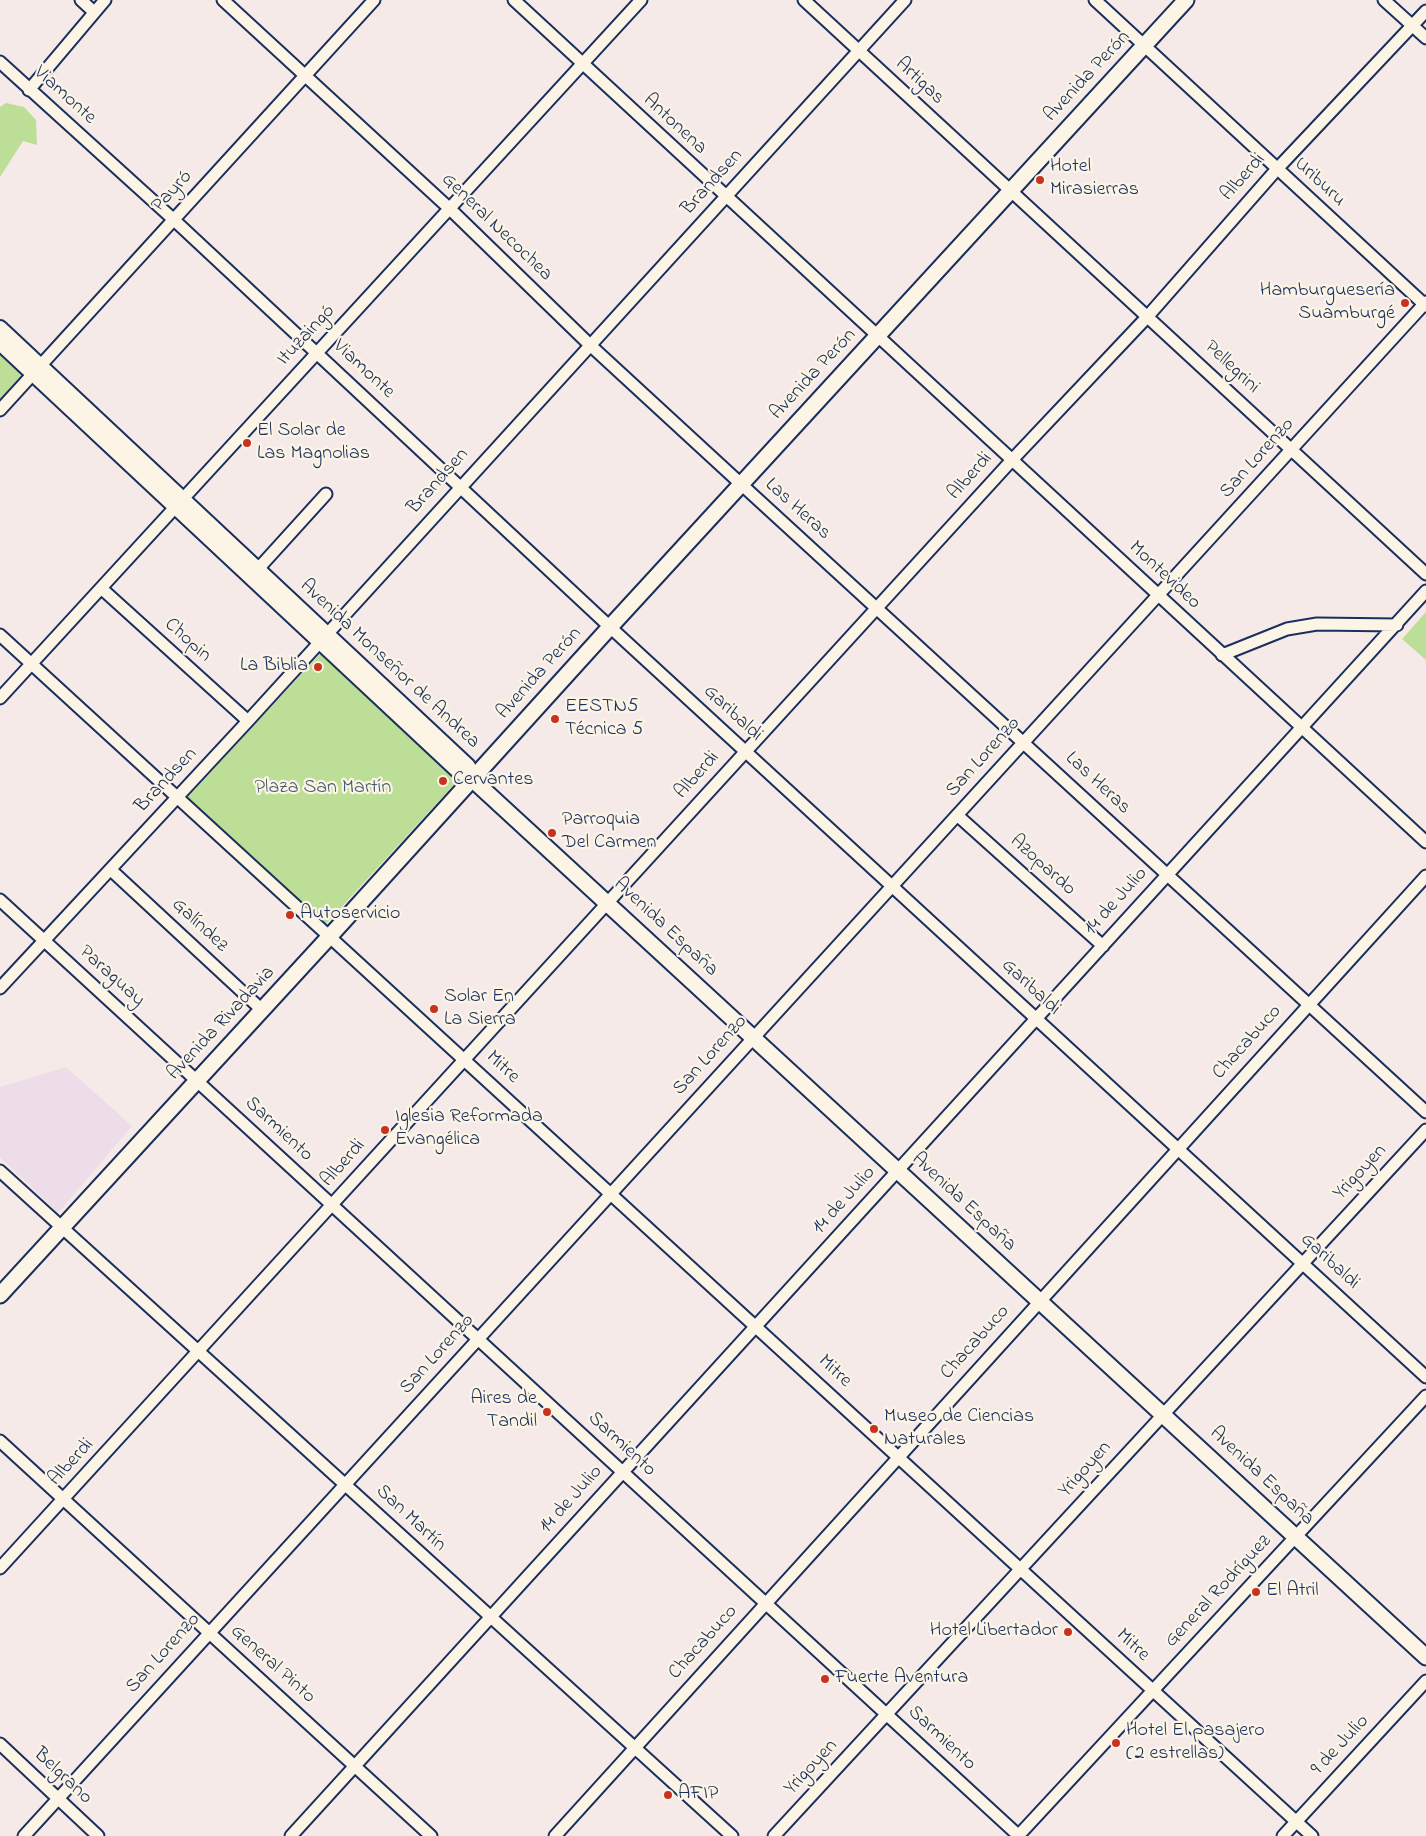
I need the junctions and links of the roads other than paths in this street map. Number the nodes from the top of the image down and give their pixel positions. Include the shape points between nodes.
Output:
1 (80, 0) edge
2 (105, 0) edge
3 (223, 0) edge
4 (374, 0) edge
5 (514, 0) edge
6 (641, 0) edge
7 (804, 0) edge
8 (905, 0) edge
9 (1095, 0) edge
10 (1186, 0) edge
11 (1384, 0) edge
12 (1426, 11) edge
13 (94, 12) junction
14 (1412, 26) junction
15 (1426, 38) edge
16 (1143, 46) junction
17 (858, 51) junction
18 (0, 62) edge
19 (581, 65) junction
20 (304, 77) junction
21 (29, 90) junction
22 (1277, 169) junction
23 (1010, 192) junction
24 (726, 198) junction
25 (450, 209) junction
26 (174, 219) junction
27 (1425, 304) edge
28 (1148, 316) junction
29 (0, 328) edge
30 (876, 337) junction
31 (0, 343) edge
32 (590, 345) junction
33 (317, 353) junction
34 (36, 370) junction
35 (0, 410) edge
36 (1291, 450) junction
37 (1011, 461) junction
38 (741, 484) junction
39 (460, 487) junction
40 (326, 494) dead end
41 (179, 503) junction
42 (258, 569) junction
43 (1426, 574) edge
44 (101, 588) junction
45 (1426, 591) edge
46 (1158, 596) junction
47 (877, 608) junction
48 (1397, 625) junction
49 (610, 627) junction
50 (0, 635) edge
51 (323, 637) junction
52 (1222, 655) junction
53 (31, 664) junction
54 (0, 698) edge
55 (248, 721) junction
56 (1301, 728) junction
57 (1024, 742) junction
58 (746, 752) junction
59 (472, 779) junction
60 (177, 798) junction
61 (957, 815) junction
62 (1426, 842) edge
63 (111, 870) junction
64 (1168, 874) junction
65 (1426, 876) edge
66 (892, 886) junction
67 (0, 900) edge
68 (608, 903) junction
69 (330, 936) junction
70 (44, 940) junction
71 (1102, 946) junction
72 (0, 988) edge
73 (1309, 1004) junction
74 (262, 1010) junction
75 (1036, 1019) junction
76 (754, 1038) junction
77 (465, 1059) junction
78 (197, 1081) junction
79 (1426, 1112) edge
80 (1426, 1130) edge
81 (1178, 1149) junction
82 (898, 1170) junction
83 (0, 1171) edge
84 (611, 1193) junction
85 (332, 1205) junction
86 (63, 1227) junction
87 (1303, 1264) junction
88 (0, 1295) edge
89 (1040, 1301) junction
90 (756, 1326) junction
91 (478, 1339) junction
92 (199, 1351) junction
93 (1426, 1377) edge
94 (1426, 1396) edge
95 (1163, 1413) junction
96 (0, 1441) edge
97 (898, 1457) junction
98 (623, 1472) junction
99 (345, 1485) junction
100 (63, 1500) junction
101 (1296, 1537) junction
102 (0, 1568) edge
103 (1021, 1569) junction
104 (766, 1603) junction
105 (490, 1618) junction
106 (209, 1633) junction
107 (1426, 1656) edge
108 (1426, 1681) edge
109 (1153, 1690) junction
110 (887, 1714) junction
111 (0, 1744) edge
112 (635, 1749) junction
113 (355, 1766) junction
114 (58, 1799) junction
115 (1296, 1822) junction
116 (24, 1836) edge
117 (98, 1836) edge
118 (291, 1836) edge
119 (431, 1836) edge
120 (555, 1836) edge
121 (732, 1836) edge
122 (774, 1836) edge
123 (1019, 1836) edge
124 (1283, 1836) edge
125 (1312, 1836) edge

1 - 13 street
2 - 13 street
3 - 20 street, General Necochea
4 - 20 street, Payró
5 - 19 street, Antonena
6 - 19 street, Ituzaingó
7 - 17 street, Artigas
8 - 17 street, Brandsen
9 - 16 street, Uriburu
10 - 16 main road, Avenida Perón
11 - 14 street
12 - 14 street, Alberdi
13 - 21 street
14 - 15 street
14 - 22 street, Alberdi
16 - 22 street, Uriburu
16 - 23 main road, Avenida Perón
17 - 23 street, Artigas
17 - 24 street, Brandsen
18 - 21 street, Viamonte
19 - 24 street, Antonena
19 - 25 street, Ituzaingó
20 - 25 street, General Necochea
20 - 26 street, Payró
21 - 26 street, Viamonte
22 - 27 street, Uriburu
22 - 28 street, Alberdi
23 - 28 street, Pellegrini
23 - 30 main road, Avenida Perón
24 - 30 street, Antonena
24 - 32 street, Brandsen
25 - 32 street, General Necochea
25 - 33 street, Ituzaingó
26 - 33 street, Viamonte
26 - 34 street, Payró
27 - 36 street, San Lorenzo
28 - 36 street, Pellegrini
28 - 37 street, Alberdi
29 - 34 street, Avenida Monseñor de Andrea
30 - 37 street, Montevideo
30 - 38 main road, Avenida Perón
31 - 34 street, Avenida Monseñor de Andrea
32 - 38 street, General Necochea
32 - 39 street, Brandsen
33 - 39 street, Viamonte
33 - 41 street, Ituzaingó
34 - 35 street, Payró
34 - 41 street, Avenida Monseñor de Andrea
36 - 43 street, Pellegrini
36 - 46 street, San Lorenzo
37 - 46 street, Montevideo
37 - 47 street, Alberdi
38 - 47 street, Las Heras
38 - 49 main road, Avenida Perón
39 - 49 street, Viamonte
39 - 51 street, Brandsen
40 - 42 street
41 - 42 street, Avenida Monseñor de Andrea
41 - 44 street, Ituzaingó
41 - 51 street, Avenida Monseñor de Andrea
42 - 51 street, Avenida Monseñor de Andrea
44 - 53 street, Ituzaingó
44 - 55 street, Chopin
45 - 48 street, 14 de Julio
46 - 52 street, Montevideo
46 - 57 street, San Lorenzo
47 - 57 street, Las Heras
47 - 58 street, Alberdi
48 - 52 street via 1317,624 1287,629
48 - 56 street, 14 de Julio
49 - 58 street, Garibaldi
49 - 59 main road, Avenida Perón
50 - 53 street, Mitre
51 - 55 street, Brandsen
51 - 59 street, Avenida Monseñor de Andrea via 468,766
52 - 56 street, Montevideo
53 - 54 street, Ituzaingó
53 - 60 street, Mitre
55 - 60 street, Brandsen
56 - 62 street, Montevideo
56 - 64 street, 14 de Julio
57 - 61 street, San Lorenzo
57 - 64 street, Las Heras
58 - 66 street, Garibaldi
58 - 68 street, Alberdi
59 - 68 main road, Avenida España
59 - 69 main road, Avenida Rivadavia
60 - 63 street, Brandsen
60 - 69 street, Mitre
61 - 66 street, San Lorenzo
61 - 71 street, Azopardo
63 - 70 street, Brandsen
63 - 74 street, Galíndez
64 - 71 street, 14 de Julio
64 - 73 street, Las Heras
65 - 73 street, Chacabuco
66 - 75 street, Garibaldi
66 - 76 street, San Lorenzo
67 - 70 street, Paraguay
68 - 76 main road, Avenida España
68 - 77 street, Alberdi
69 - 74 main road, Avenida Rivadavia
69 - 77 street, Mitre
70 - 72 street, Brandsen
70 - 78 street, Paraguay
71 - 75 street, 14 de Julio
73 - 79 street, Las Heras
73 - 81 street, Chacabuco
74 - 78 main road, Avenida Rivadavia
75 - 81 street, Garibaldi
75 - 82 street, 14 de Julio
76 - 82 main road, Avenida España
76 - 84 street, San Lorenzo
77 - 84 street, Mitre
77 - 85 street, Alberdi
78 - 85 street, Sarmiento
78 - 86 main road, Avenida Rivadavia
80 - 87 street, Yrigoyen
81 - 87 street, Garibaldi
81 - 89 street, Chacabuco
82 - 89 main road, Avenida España
82 - 90 street, 14 de Julio
83 - 86 street, San Martín
84 - 90 street, Mitre
84 - 91 street, San Lorenzo
85 - 91 street, Sarmiento
85 - 92 street, Alberdi
86 - 88 main road, Avenida Rivadavia
86 - 92 street, San Martín
87 - 93 street, Garibaldi
87 - 95 street, Yrigoyen
89 - 95 main road, Avenida España
89 - 97 street, Chacabuco
90 - 97 street, Mitre
90 - 98 street, 14 de Julio
91 - 98 street, Sarmiento
91 - 99 street, San Lorenzo
92 - 99 street, San Martín
92 - 100 street, Alberdi
94 - 101 street, General Rodríguez
95 - 101 main road, Avenida España
95 - 103 street, Yrigoyen
96 - 100 street, General Pinto
97 - 103 street, Mitre
97 - 104 street, Chacabuco
98 - 104 street, Sarmiento
98 - 105 street, 14 de Julio
99 - 105 street, San Martín
99 - 106 street, San Lorenzo
100 - 102 street, Alberdi
100 - 106 street, General Pinto
101 - 107 main road, Avenida España
101 - 109 street, General Rodríguez
103 - 109 street, Mitre
103 - 110 street, Yrigoyen
104 - 110 street, Sarmiento
104 - 112 street, Chacabuco
105 - 112 street, San Martín
105 - 113 street, 14 de Julio
106 - 113 street, General Pinto
106 - 114 street, San Lorenzo
108 - 115 street, 9 de Julio
109 - 115 street, Mitre
109 - 123 street, General Rodríguez
110 - 122 street, Yrigoyen
110 - 123 street, Sarmiento
111 - 114 street, Belgrano
112 - 120 street, Chacabuco
112 - 121 street, San Martín
113 - 118 street, 14 de Julio
113 - 119 street, General Pinto
114 - 116 street, San Lorenzo
114 - 117 street, Belgrano
115 - 124 street, 9 de Julio
115 - 125 street, Mitre

